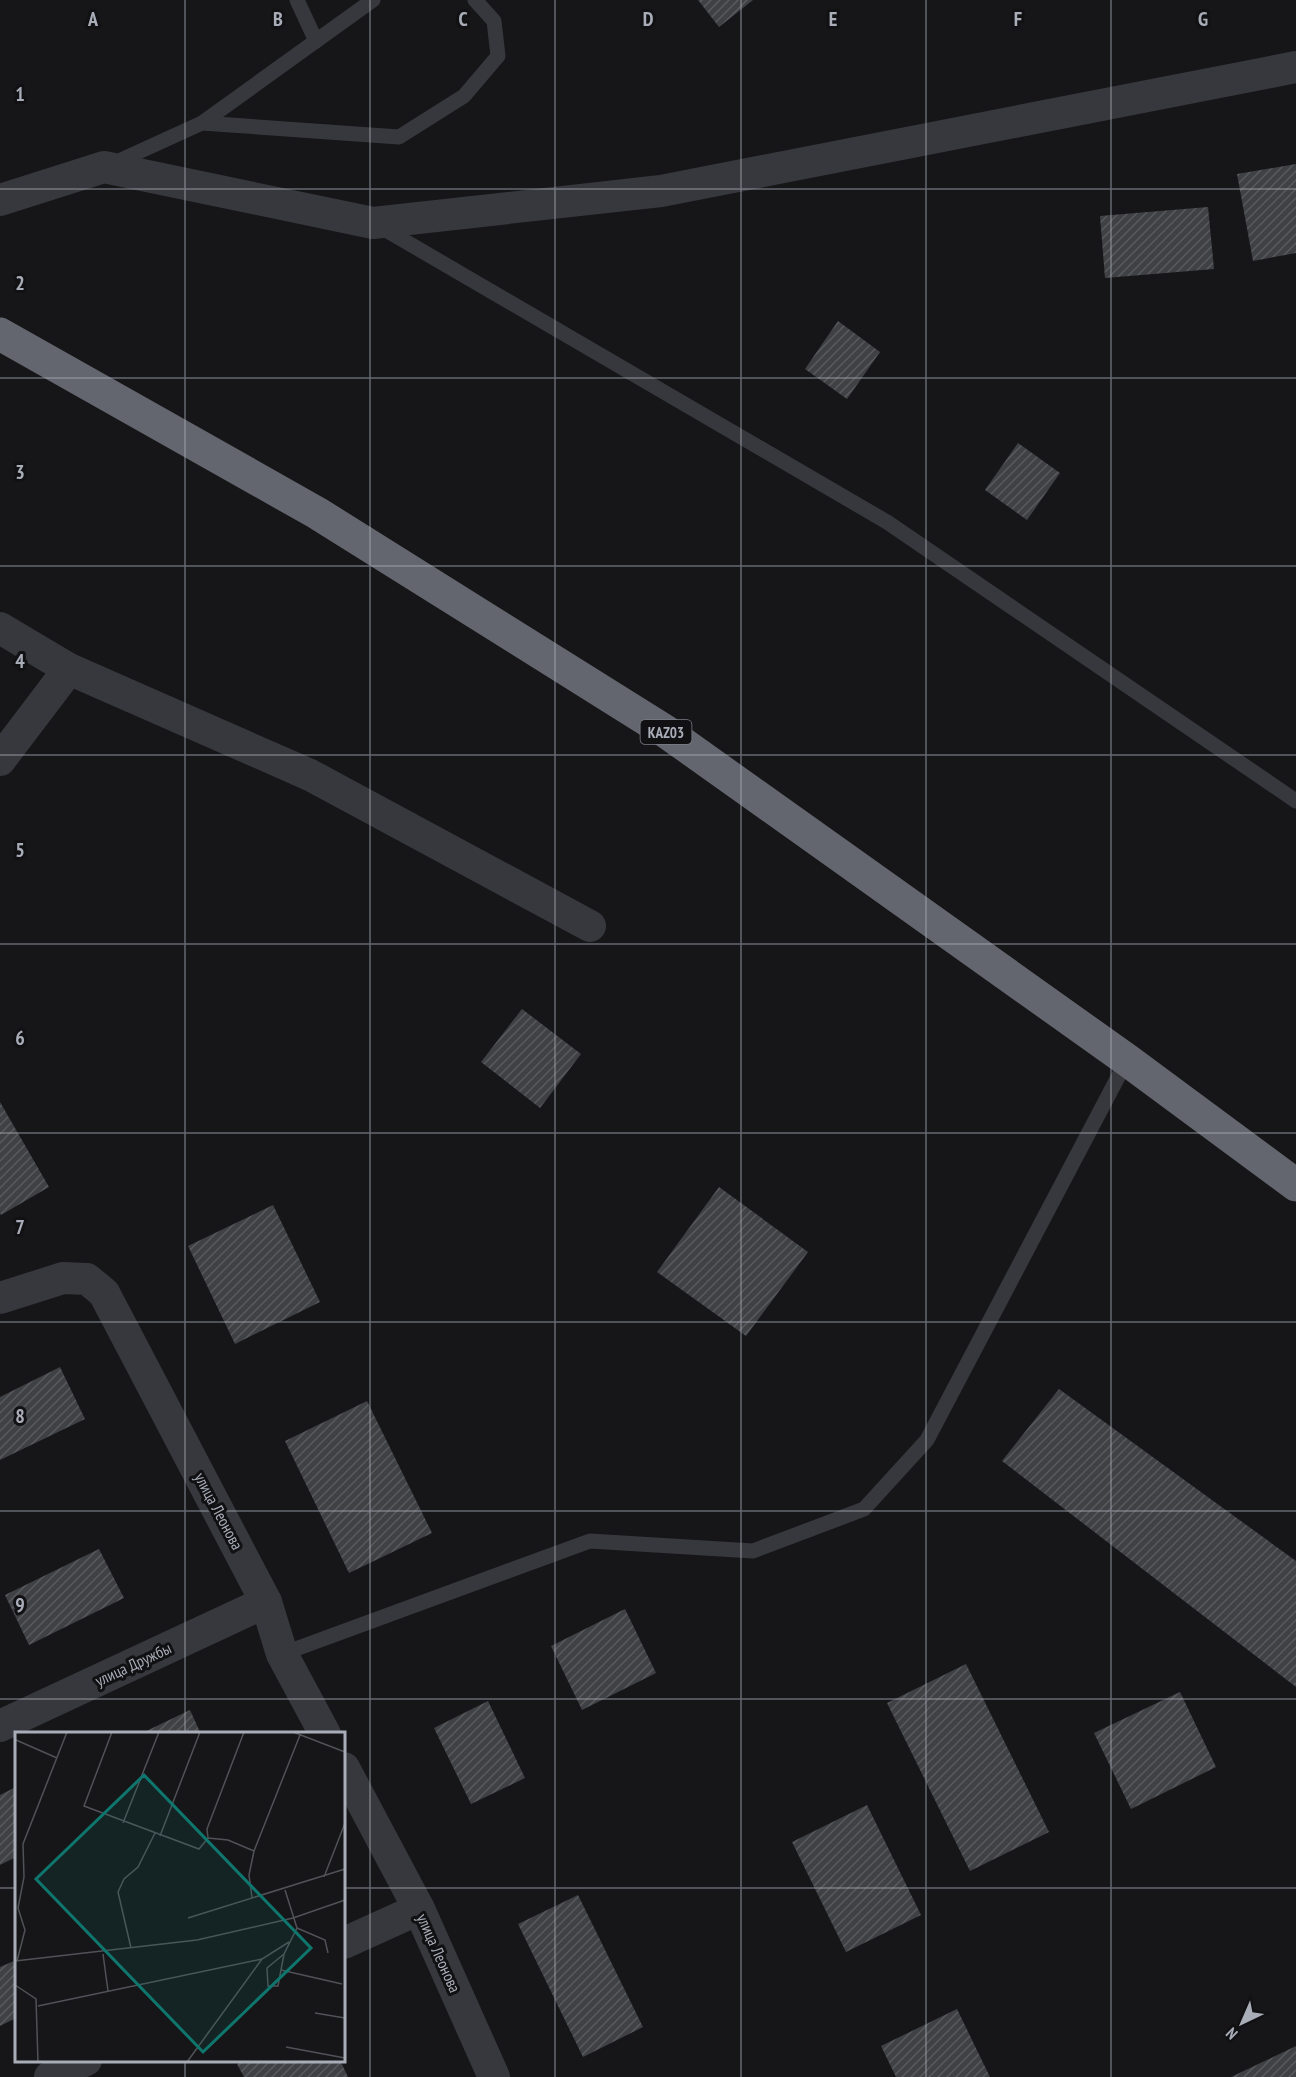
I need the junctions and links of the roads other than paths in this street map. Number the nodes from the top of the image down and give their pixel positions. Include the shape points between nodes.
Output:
1 (297, 0) edge
2 (373, 0) edge
3 (475, 0) edge
4 (316, 41) junction
5 (1296, 67) edge
6 (202, 123) junction
7 (104, 167) junction
8 (0, 200) edge
9 (373, 223) junction
10 (0, 334) edge
11 (0, 628) edge
12 (69, 669) junction
13 (0, 760) edge
14 (1296, 801) edge
15 (590, 926) dead end
16 (1127, 1060) junction
17 (1296, 1185) edge
18 (0, 1298) edge
19 (266, 1602) junction
20 (282, 1654) junction
21 (0, 1726) edge
22 (324, 1732) edge
23 (345, 1770) edge
24 (419, 1909) junction
25 (345, 1943) edge
26 (84, 2062) edge
27 (50, 2077) edge
28 (494, 2077) edge

1 - 4 lane
2 - 4 lane
3 - 6 lane via 494,21 498,56 464,96 399,137
4 - 6 lane
5 - 9 street via 660,191
6 - 7 lane
7 - 8 street
7 - 9 street
9 - 14 lane via 887,522
10 - 16 highway, KАZ03 via 317,513 665,731
11 - 12 street
12 - 13 street
12 - 15 street via 310,775
16 - 17 highway, KАZ03
16 - 20 lane via 927,1440 864,1509 753,1551 590,1541
18 - 19 street, улица Леонова via 63,1278 87,1279 104,1293
19 - 20 street, улица Леонова
19 - 21 street, улица Дружбы
20 - 22 street, улица Леонова
23 - 24 street, улица Леонова
24 - 25 street
24 - 28 street, улица Леонова
26 - 27 street

